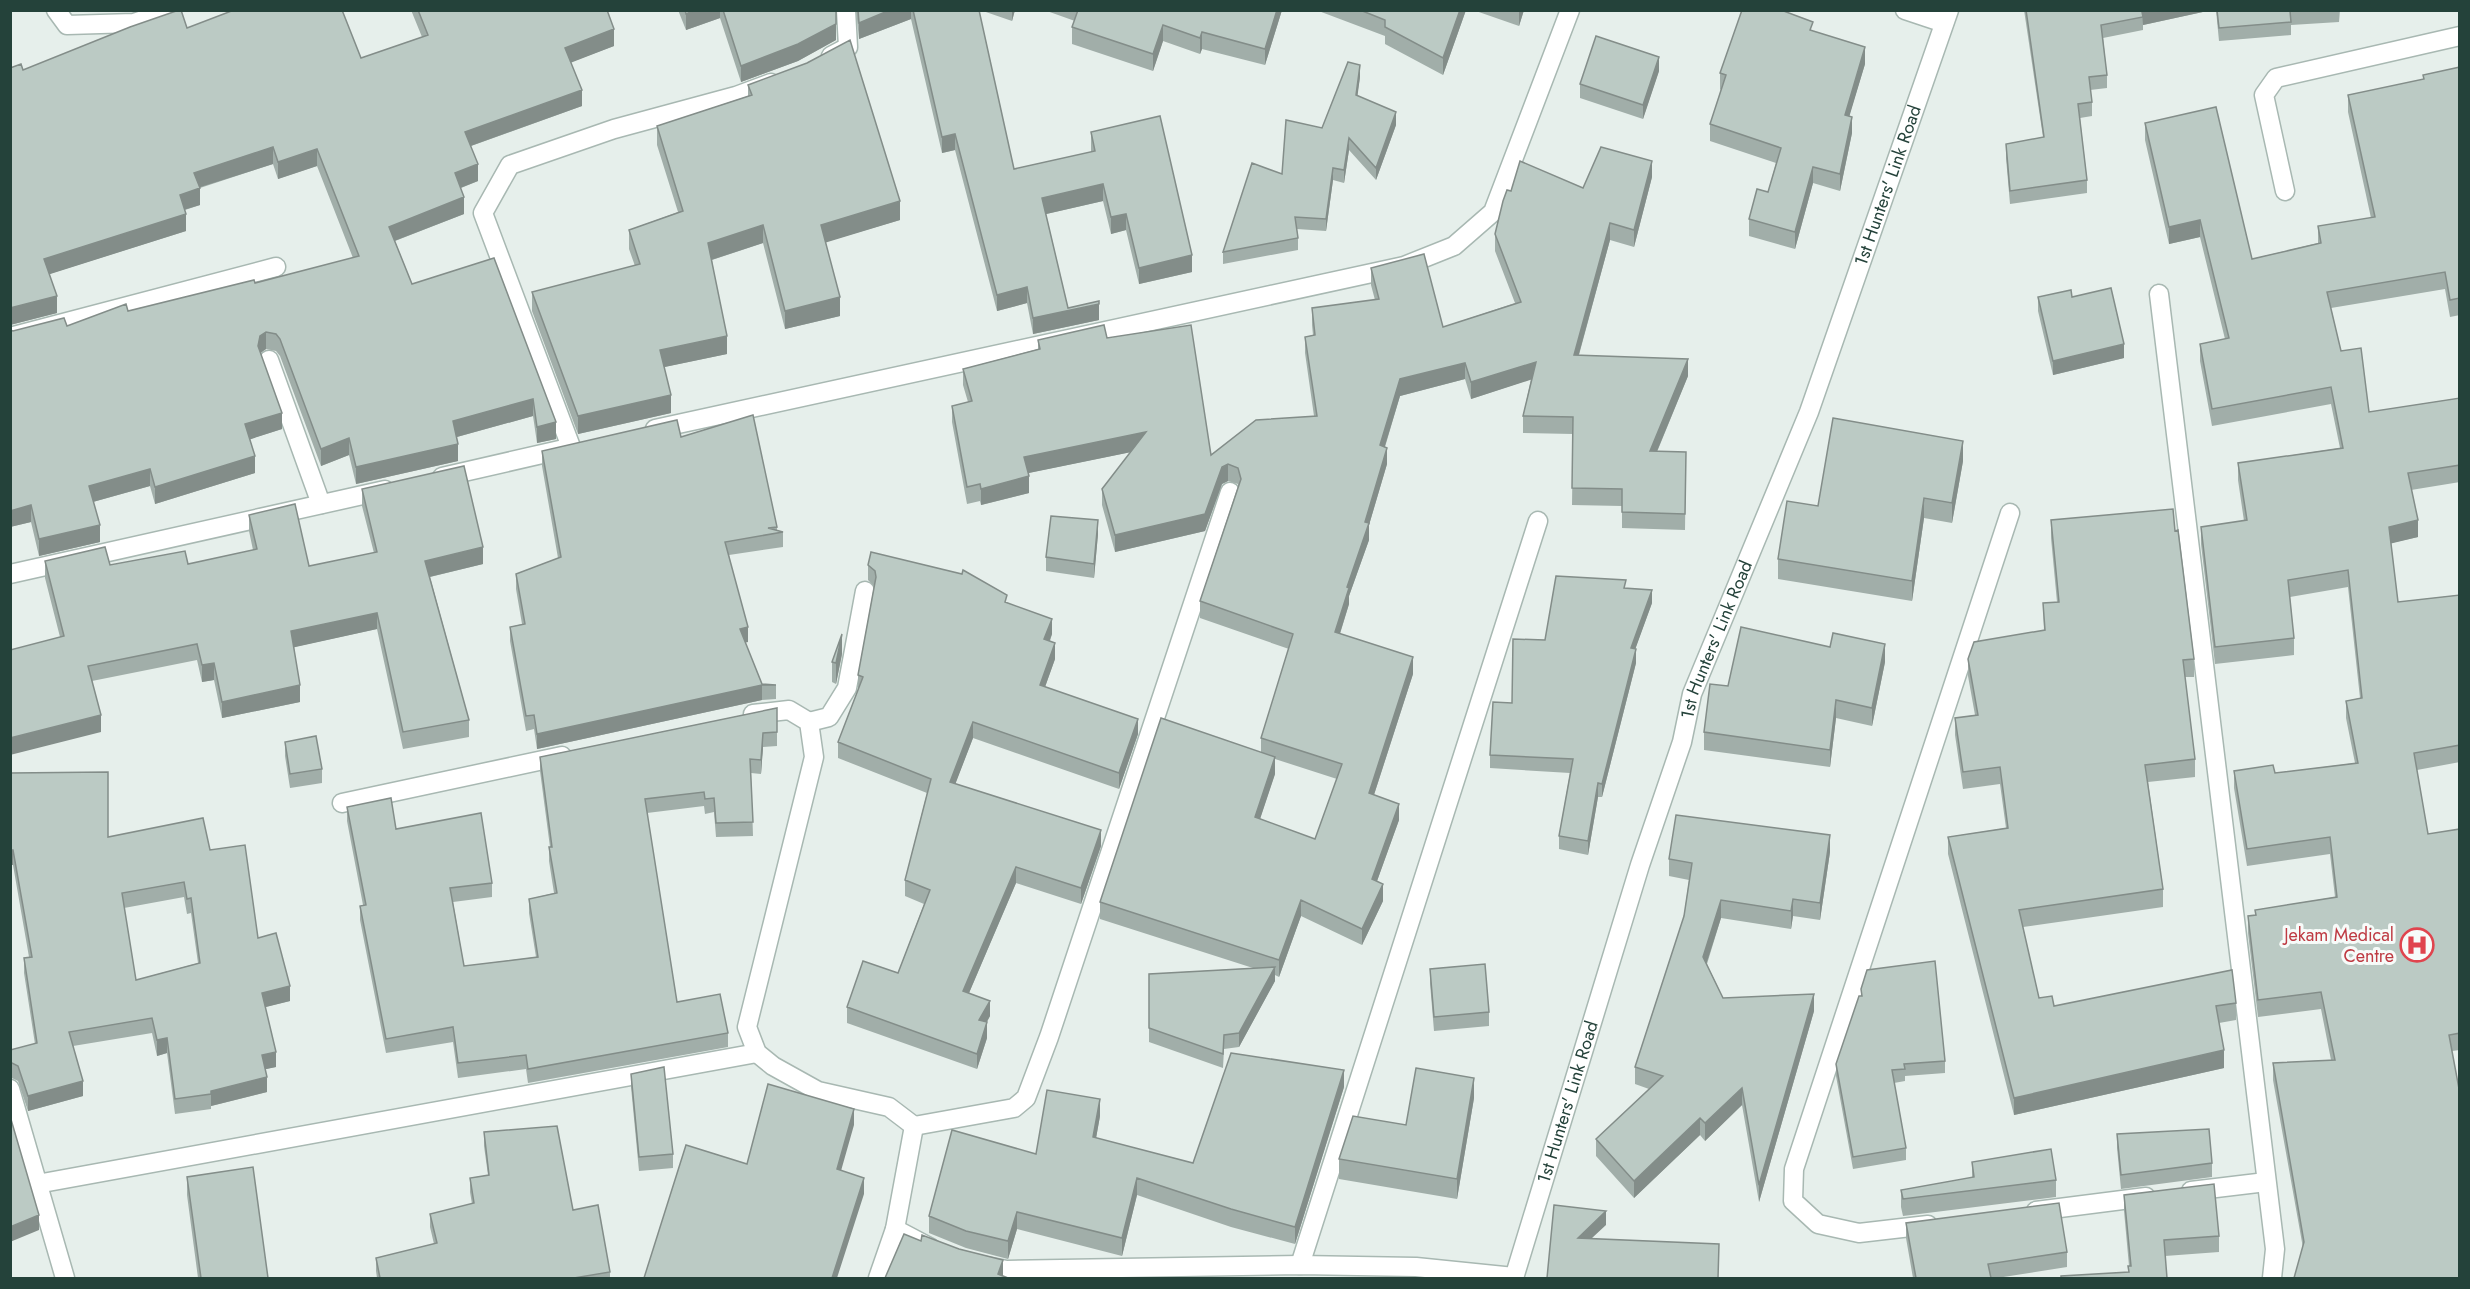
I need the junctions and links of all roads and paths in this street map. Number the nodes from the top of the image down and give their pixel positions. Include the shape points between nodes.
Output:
1 (56, 10) edge
2 (172, 10) edge
3 (846, 10) edge
4 (1570, 10) edge
5 (1905, 10) edge
6 (1947, 17) edge
7 (2460, 36) edge
8 (812, 66) edge
9 (792, 75) edge
10 (2285, 191) dead end
11 (276, 267) dead end
12 (2159, 294) dead end
13 (10, 337) edge
14 (269, 360) dead end
15 (640, 432) edge
16 (594, 442) edge
17 (571, 447) junction
18 (423, 481) edge
19 (401, 486) edge
20 (1230, 492) dead end
21 (321, 504) junction
22 (2010, 513) dead end
23 (1538, 521) dead end
24 (10, 574) edge
25 (866, 591) dead end
26 (741, 716) edge
27 (809, 722) junction
28 (577, 752) edge
29 (342, 803) dead end
30 (757, 1053) junction
31 (10, 1089) edge
32 (914, 1126) junction
33 (2266, 1182) junction
34 (38, 1184) junction
35 (2020, 1213) edge
36 (1951, 1222) edge
37 (895, 1229) junction
38 (1300, 1265) junction
39 (65, 1278) edge
40 (878, 1278) edge
41 (1514, 1278) edge
42 (2272, 1278) edge

1 - 2 street via 67,25 134,23
3 - 8 street via 848,47
4 - 15 street via 1493,212 1454,246 1404,266
5 - 6 street
6 - 41 street, 1st Hunters' Link Road via 1809,411 1692,694 1682,742 1640,865
7 - 10 street via 2276,78 2264,95
9 - 17 street via 510,165 483,213
11 - 13 street
12 - 33 street
14 - 21 street
16 - 17 street
17 - 18 street
19 - 21 street
20 - 32 street via 1026,1098 1014,1108
21 - 24 street
22 - 36 street via 1794,1169 1793,1201 1818,1224 1859,1233
23 - 38 street
25 - 27 street via 847,688 829,717
26 - 27 street via 789,710
27 - 30 street via 814,758 747,1027
28 - 29 street
30 - 32 street via 818,1091 889,1107
30 - 34 street
31 - 34 street
32 - 37 street
33 - 35 street
33 - 42 street via 2275,1249
34 - 39 street
37 - 38 street via 955,1257 1007,1270
37 - 40 street
38 - 41 street via 1416,1267

